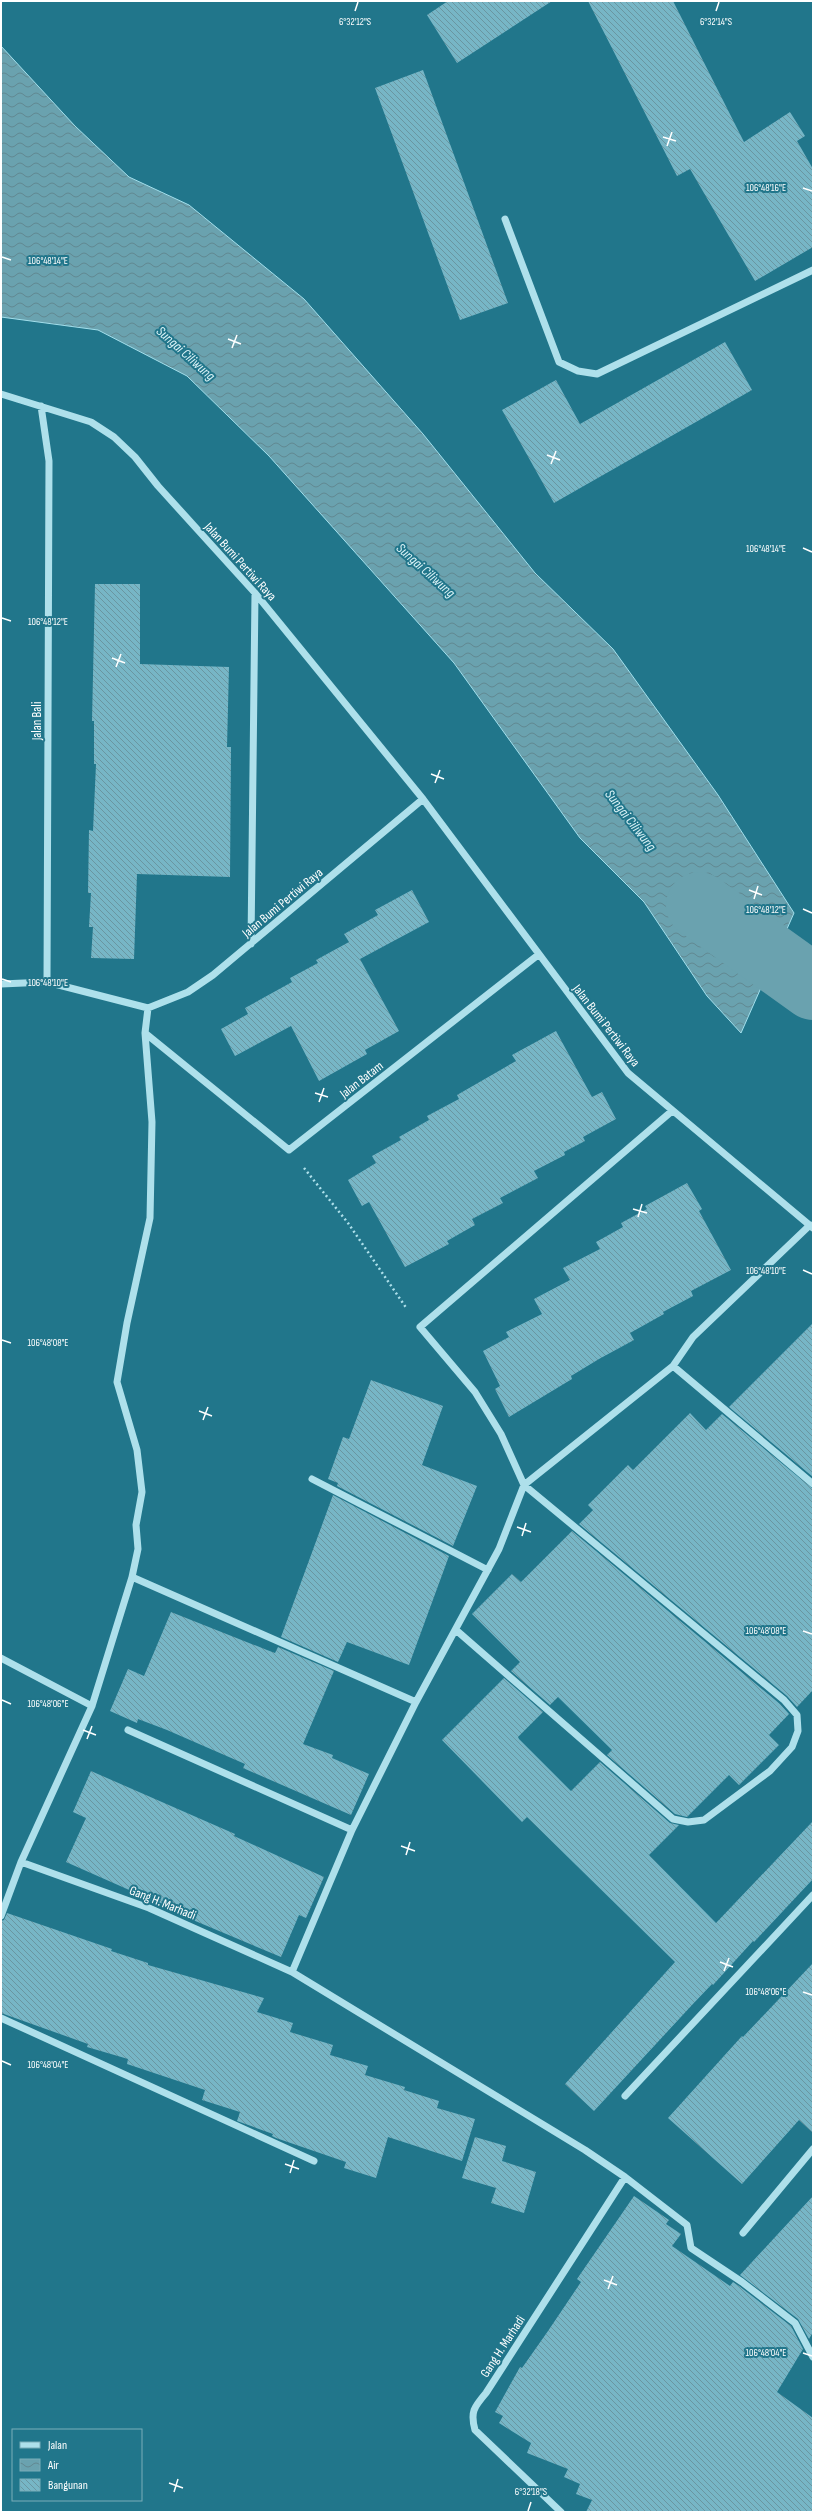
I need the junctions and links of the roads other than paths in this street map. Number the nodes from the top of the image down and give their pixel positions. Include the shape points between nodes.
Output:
1 (505, 219) dead end
2 (813, 270) edge
3 (1, 394) edge
4 (41, 406) junction
5 (255, 593) junction
6 (423, 799) junction
7 (251, 944) junction
8 (538, 956) junction
9 (47, 982) junction
10 (1, 984) edge
11 (148, 1008) junction
12 (146, 1033) junction
13 (672, 1112) junction
14 (811, 1226) edge
15 (673, 1366) junction
16 (312, 1479) dead end
17 (813, 1484) edge
18 (524, 1485) junction
19 (488, 1570) junction
20 (132, 1577) junction
21 (456, 1630) junction
22 (1, 1658) edge
23 (416, 1702) junction
24 (92, 1706) junction
25 (128, 1730) dead end
26 (352, 1830) junction
27 (21, 1862) junction
28 (813, 1895) edge
29 (1, 1916) edge
30 (292, 1972) junction
31 (1, 2018) edge
32 (625, 2096) dead end
33 (813, 2149) edge
34 (314, 2161) dead end
35 (625, 2177) junction
36 (743, 2233) dead end
37 (813, 2357) edge
38 (561, 2512) edge

1 - 2 street via 559,362 578,371 597,374
3 - 4 street, Jalan Bumi Pertiwi Raya
4 - 5 street, Jalan Bumi Pertiwi Raya via 91,422 114,437 135,457 163,492
4 - 9 street, Jalan Bali via 49,461
5 - 6 street, Jalan Bumi Pertiwi Raya
5 - 7 street
6 - 7 street, Jalan Bumi Pertiwi Raya
6 - 8 street, Jalan Bumi Pertiwi Raya
7 - 11 street, Jalan Bumi Pertiwi Raya via 188,992
8 - 12 street, Jalan Batam via 289,1150
8 - 13 street, Jalan Bumi Pertiwi Raya via 628,1073
9 - 10 street
9 - 11 street
11 - 12 street
12 - 20 street via 152,1122 150,1218 117,1382 137,1450 142,1492 136,1525 138,1549
13 - 14 street, Jalan Bumi Pertiwi Raya
13 - 18 street via 420,1327 476,1392 501,1434
14 - 15 street via 693,1337
15 - 17 street
15 - 18 street
16 - 19 street
18 - 19 street
18 - 21 street via 784,1700 797,1715 798,1731 792,1747 770,1771 704,1820 688,1822 674,1819
19 - 21 street
20 - 23 street
20 - 24 street
21 - 23 street
22 - 24 street
23 - 26 street
24 - 27 street
25 - 26 street
26 - 30 street
27 - 29 street
27 - 30 street, Gang H. Marhadi via 149,1908
28 - 32 street
30 - 35 street, Gang H. Marhadi via 415,2045
31 - 34 street
33 - 36 street
35 - 37 street, Gang H. Marhadi via 687,2225 690,2248 742,2282 795,2323
35 - 38 street, Gang H. Marhadi via 490,2387 476,2404 471,2417 475,2430

